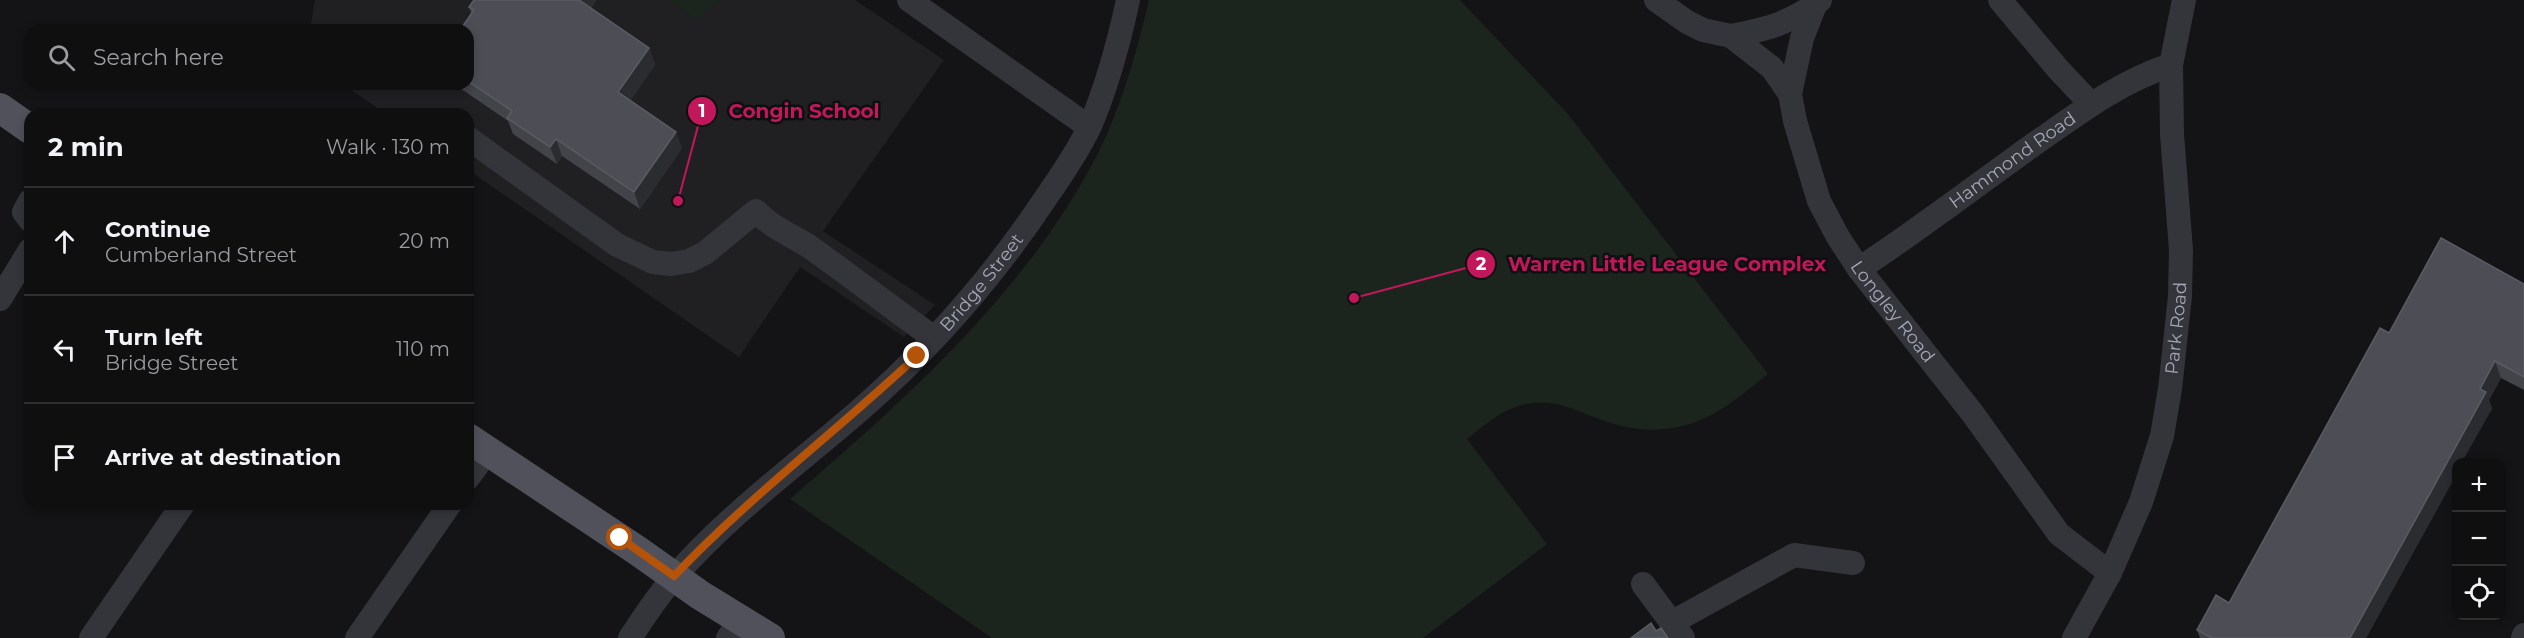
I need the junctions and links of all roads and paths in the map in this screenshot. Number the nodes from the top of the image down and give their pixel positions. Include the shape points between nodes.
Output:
1 (909, 0) edge
2 (1128, 0) edge
3 (1656, 0) edge
4 (2000, 0) edge
5 (2184, 0) edge
6 (1817, 3) edge
7 (1731, 36) junction
8 (2171, 65) junction
9 (1790, 94) junction
10 (2091, 104) junction
11 (0, 108) edge
12 (24, 125) edge
13 (1089, 127) junction
14 (474, 142) edge
15 (24, 260) edge
16 (1859, 269) junction
17 (0, 299) edge
18 (934, 338) junction
19 (478, 445) edge
20 (179, 510) edge
21 (446, 510) edge
22 (1852, 563) dead end
23 (2110, 573) junction
24 (674, 576) junction
25 (1643, 584) dead end
26 (734, 629) edge
27 (1677, 631) edge
28 (91, 638) edge
29 (357, 638) edge
30 (630, 638) edge
31 (770, 638) edge
32 (2074, 638) edge

1 - 13 street
2 - 13 street, Bridge Street
3 - 7 street via 1703,30
4 - 10 street
5 - 8 street, Park Road
6 - 7 street via 1780,25
6 - 9 street, Longley Road via 1796,61
7 - 9 street via 1772,68
8 - 10 street, Hammond Road via 2143,74
8 - 23 street, Park Road via 2181,250 2170,389 2162,436 2141,502
9 - 16 street, Longley Road via 1819,201
10 - 16 street, Hammond Road
11 - 12 main road
13 - 18 street, Bridge Street via 1019,238 958,315
14 - 18 street via 617,245 653,262 689,261 756,212
15 - 17 street
16 - 23 street, Longley Road via 2059,534
18 - 24 street, Bridge Street via 862,408 744,506
19 - 24 main road
20 - 28 street
21 - 29 street
22 - 27 street via 1794,555
23 - 32 street, Park Road
24 - 26 main road
24 - 30 street, Bridge Street
25 - 27 street
26 - 31 main road

